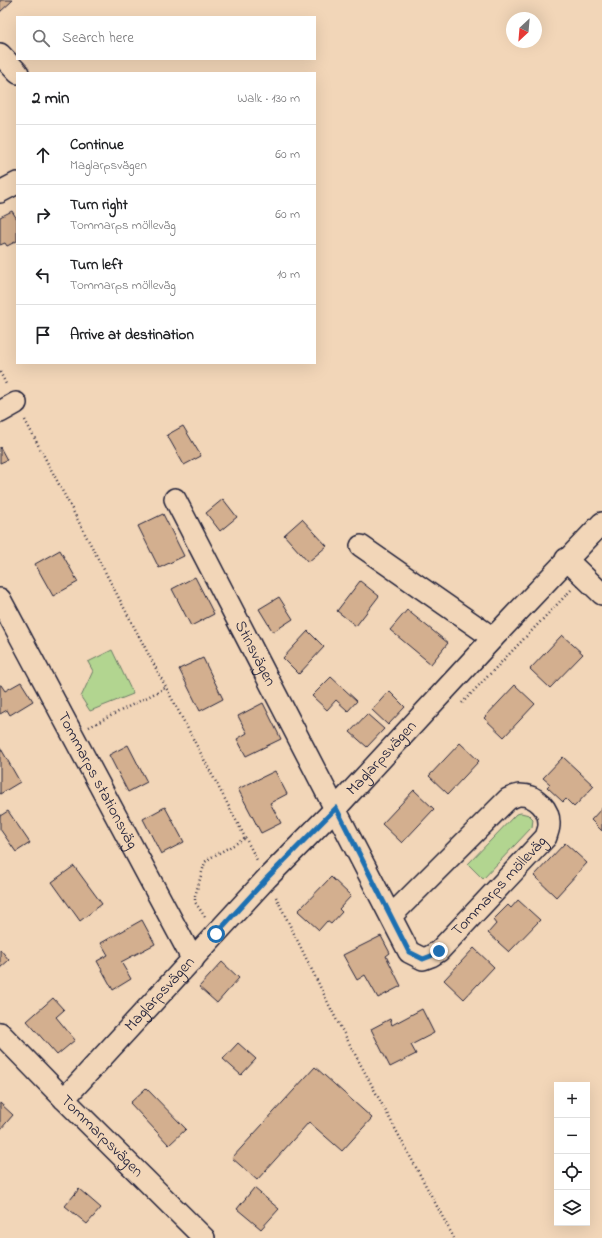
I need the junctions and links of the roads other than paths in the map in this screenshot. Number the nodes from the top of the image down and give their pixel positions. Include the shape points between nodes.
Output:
1 (0, 54) edge
2 (17, 72) edge
3 (16, 184) edge
4 (0, 192) edge
5 (175, 499) dead end
6 (602, 523) edge
7 (361, 546) dead end
8 (566, 559) junction
9 (602, 594) edge
10 (0, 601) edge
11 (493, 638) junction
12 (336, 808) junction
13 (391, 916) junction
14 (193, 960) junction
15 (0, 1033) edge
16 (64, 1100) junction
17 (204, 1238) edge

1 - 2 street
3 - 4 street
5 - 12 street, Stinsvägen
6 - 8 street, Maglarpsvägen
7 - 11 street
8 - 9 street
8 - 11 street, Maglarpsvägen
10 - 14 street, Tommarps stationsväg
11 - 12 street, Maglarpsvägen
12 - 13 street, Tommarps mölleväg
12 - 14 street, Maglarpsvägen via 267,878
13 - 13 street, Tommarps mölleväg via 409,952 423,959 439,951 546,837 549,825 548,812 532,798 519,795 508,799
14 - 16 street, Maglarpsvägen
15 - 16 street, Tommarpsvägen
16 - 17 street, Tommarpsvägen

